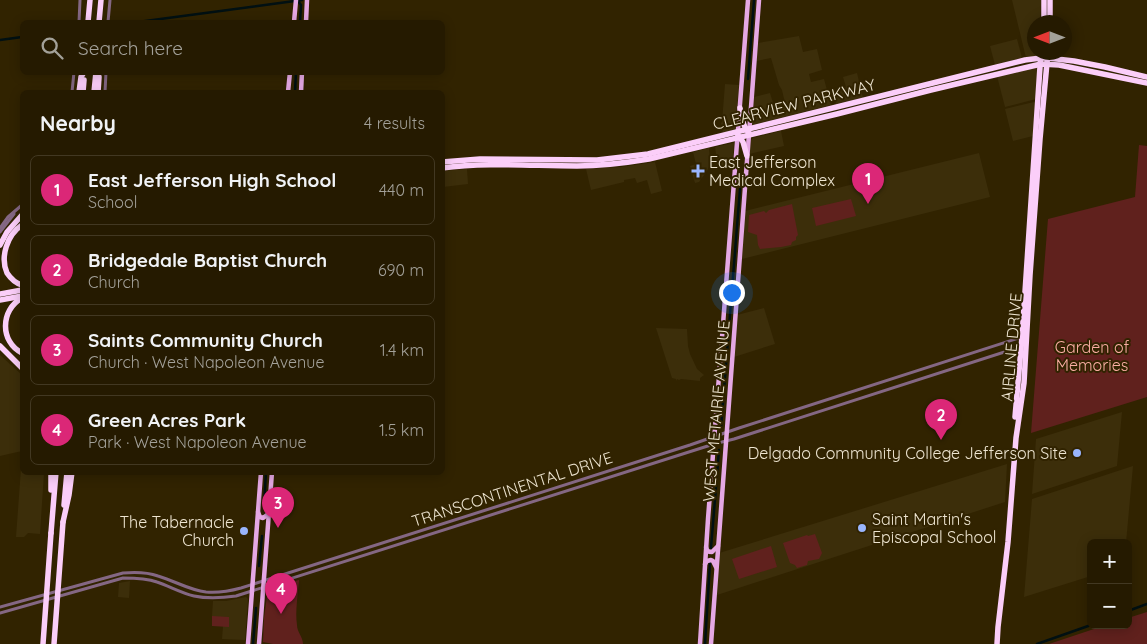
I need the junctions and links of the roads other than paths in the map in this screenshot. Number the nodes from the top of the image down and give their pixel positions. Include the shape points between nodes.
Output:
1 (80, 0) edge
2 (90, 0) edge
3 (101, 0) edge
4 (110, 0) edge
5 (308, 0) edge
6 (748, 0) edge
7 (759, 0) edge
8 (1044, 0) edge
9 (1050, 0) edge
10 (296, 1) edge
11 (1044, 15) edge
12 (1050, 15) edge
13 (79, 20) edge
14 (88, 20) edge
15 (99, 20) edge
16 (108, 20) edge
17 (294, 20) edge
18 (306, 20) edge
19 (1027, 60) edge
20 (1037, 60) edge
21 (1044, 60) edge
22 (1048, 60) edge
23 (1066, 60) edge
24 (74, 75) edge
25 (82, 75) edge
26 (84, 75) edge
27 (97, 75) edge
28 (97, 75) edge
29 (106, 75) edge
30 (290, 75) edge
31 (302, 75) edge
32 (962, 76) junction
33 (1147, 77) edge
34 (753, 82) junction
35 (1147, 83) edge
36 (743, 84) junction
37 (936, 89) junction
38 (72, 90) edge
39 (79, 90) edge
40 (84, 90) edge
41 (94, 90) edge
42 (98, 90) edge
43 (105, 90) edge
44 (288, 90) edge
45 (301, 90) edge
46 (742, 93) junction
47 (750, 96) junction
48 (741, 100) junction
49 (740, 108) junction
50 (806, 118) junction
51 (750, 132) junction
52 (737, 135) junction
53 (712, 138) junction
54 (700, 148) junction
55 (747, 156) junction
56 (556, 160) junction
57 (578, 160) junction
58 (445, 162) edge
59 (536, 164) junction
60 (560, 166) junction
61 (736, 166) junction
62 (746, 167) junction
63 (445, 168) edge
64 (734, 184) junction
65 (745, 184) junction
66 (20, 212) edge
67 (20, 213) edge
68 (20, 213) edge
69 (20, 213) edge
70 (20, 226) edge
71 (0, 228) edge
72 (0, 232) edge
73 (0, 240) edge
74 (0, 245) edge
75 (20, 284) edge
76 (20, 290) edge
77 (0, 294) edge
78 (20, 297) edge
79 (20, 298) edge
80 (0, 300) edge
81 (1025, 337) junction
82 (0, 346) edge
83 (1024, 346) junction
84 (20, 351) edge
85 (20, 366) edge
86 (716, 421) junction
87 (727, 425) junction
88 (726, 432) junction
89 (714, 436) junction
90 (725, 441) junction
91 (714, 444) junction
92 (713, 454) junction
93 (724, 454) junction
94 (50, 475) edge
95 (56, 475) edge
96 (67, 475) edge
97 (72, 475) edge
98 (261, 475) edge
99 (272, 475) edge
100 (53, 509) junction
101 (258, 511) junction
102 (269, 512) junction
103 (469, 516) junction
104 (63, 522) junction
105 (471, 522) junction
106 (256, 529) junction
107 (268, 535) junction
108 (718, 544) junction
109 (706, 546) junction
110 (705, 564) junction
111 (716, 571) junction
112 (264, 581) junction
113 (252, 585) junction
114 (264, 588) junction
115 (252, 591) junction
116 (10, 604) junction
117 (0, 607) edge
118 (1, 613) edge
119 (43, 644) edge
120 (54, 644) edge
121 (248, 644) edge
122 (259, 644) edge
123 (700, 644) edge
124 (711, 644) edge
125 (993, 644) edge
126 (997, 644) edge

1 - 13 street
2 - 14 highway
3 - 15 highway
4 - 16 street
5 - 18 main road
6 - 36 main road, WEST METAIRIE AVENUE
7 - 34 main road, WEST METAIRIE AVENUE
8 - 11 highway
9 - 12 highway
10 - 17 main road
19 - 32 highway, CLEARVIEW PARKWAY
20 - 37 highway, CLEARVIEW PARKWAY
21 - 81 highway, AIRLINE DRIVE
22 - 35 highway
23 - 33 highway, CLEARVIEW PARKWAY
24 - 38 street
25 - 39 highway
26 - 40 highway
27 - 41 highway
28 - 42 highway
29 - 43 street
30 - 44 main road
31 - 45 main road
32 - 37 highway via 961,80
32 - 50 highway, CLEARVIEW PARKWAY
34 - 36 main road via 749,88
34 - 47 main road, WEST METAIRIE AVENUE
36 - 46 main road, WEST METAIRIE AVENUE
36 - 47 main road
37 - 50 highway, CLEARVIEW PARKWAY
46 - 47 main road
46 - 48 main road, WEST METAIRIE AVENUE
47 - 48 main road
47 - 51 main road, WEST METAIRIE AVENUE
48 - 49 main road, WEST METAIRIE AVENUE
49 - 51 highway via 743,124
49 - 52 main road, WEST METAIRIE AVENUE
50 - 51 highway, CLEARVIEW PARKWAY
51 - 52 highway, CLEARVIEW PARKWAY
51 - 55 main road, WEST METAIRIE AVENUE
52 - 53 highway, CLEARVIEW PARKWAY
52 - 54 highway, CLEARVIEW PARKWAY
52 - 55 highway
52 - 61 main road, WEST METAIRIE AVENUE
53 - 54 highway
53 - 57 highway, CLEARVIEW PARKWAY via 648,154
54 - 60 highway, CLEARVIEW PARKWAY via 633,162
55 - 62 main road, WEST METAIRIE AVENUE
56 - 57 highway, CLEARVIEW PARKWAY
56 - 58 highway, CLEARVIEW PARKWAY
56 - 59 highway via 555,163
57 - 60 highway
59 - 60 highway, CLEARVIEW PARKWAY
59 - 63 highway, CLEARVIEW PARKWAY
61 - 62 main road via 740,171
61 - 64 main road, WEST METAIRIE AVENUE
62 - 65 main road, WEST METAIRIE AVENUE
64 - 65 main road via 740,179
64 - 86 main road, WEST METAIRIE AVENUE
65 - 87 main road, WEST METAIRIE AVENUE
66 - 71 street via 8,217
67 - 72 street
68 - 73 highway
69 - 74 highway
70 - 75 highway via 3,254 5,270
76 - 77 highway
78 - 80 highway
79 - 84 highway via 8,308 1,320 2,334 10,346
81 - 83 highway, AIRLINE DRIVE
81 - 88 street, TRANSCONTINENTAL DRIVE
82 - 85 highway
83 - 90 street, TRANSCONTINENTAL DRIVE
83 - 125 highway, AIRLINE DRIVE
83 - 126 highway, AIRLINE DRIVE via 1024,383
86 - 87 main road via 720,430
86 - 89 main road, WEST METAIRIE AVENUE
87 - 88 main road, WEST METAIRIE AVENUE
88 - 89 street, TRANSCONTINENTAL DRIVE
88 - 90 main road, WEST METAIRIE AVENUE
89 - 91 main road, WEST METAIRIE AVENUE
89 - 103 street, TRANSCONTINENTAL DRIVE
90 - 91 street, TRANSCONTINENTAL DRIVE
90 - 93 main road, WEST METAIRIE AVENUE
91 - 92 main road, WEST METAIRIE AVENUE
91 - 105 street, TRANSCONTINENTAL DRIVE
92 - 93 main road via 718,447
92 - 109 main road, WEST METAIRIE AVENUE
93 - 108 main road, WEST METAIRIE AVENUE
94 - 100 highway
95 - 100 highway
96 - 104 highway
97 - 104 highway
98 - 101 main road
99 - 102 main road
100 - 119 highway, bridge
101 - 102 main road via 263,518
101 - 106 main road
102 - 107 main road
103 - 105 street
103 - 112 street, TRANSCONTINENTAL DRIVE
104 - 120 highway, bridge
105 - 114 street, TRANSCONTINENTAL DRIVE
106 - 107 main road via 263,525
106 - 113 main road
107 - 112 main road
108 - 109 main road via 712,552
108 - 111 main road, WEST METAIRIE AVENUE
109 - 110 main road, WEST METAIRIE AVENUE
110 - 111 main road via 711,560
110 - 123 main road, WEST METAIRIE AVENUE
111 - 124 main road, WEST METAIRIE AVENUE
112 - 113 street, TRANSCONTINENTAL DRIVE
112 - 114 main road
113 - 115 main road
113 - 116 street, TRANSCONTINENTAL DRIVE via 206,592 159,576 134,572
114 - 115 street, TRANSCONTINENTAL DRIVE
114 - 122 main road
115 - 118 street, TRANSCONTINENTAL DRIVE via 211,598 186,594 149,579 123,578
115 - 121 main road
116 - 117 street, TRANSCONTINENTAL DRIVE
116 - 118 street

